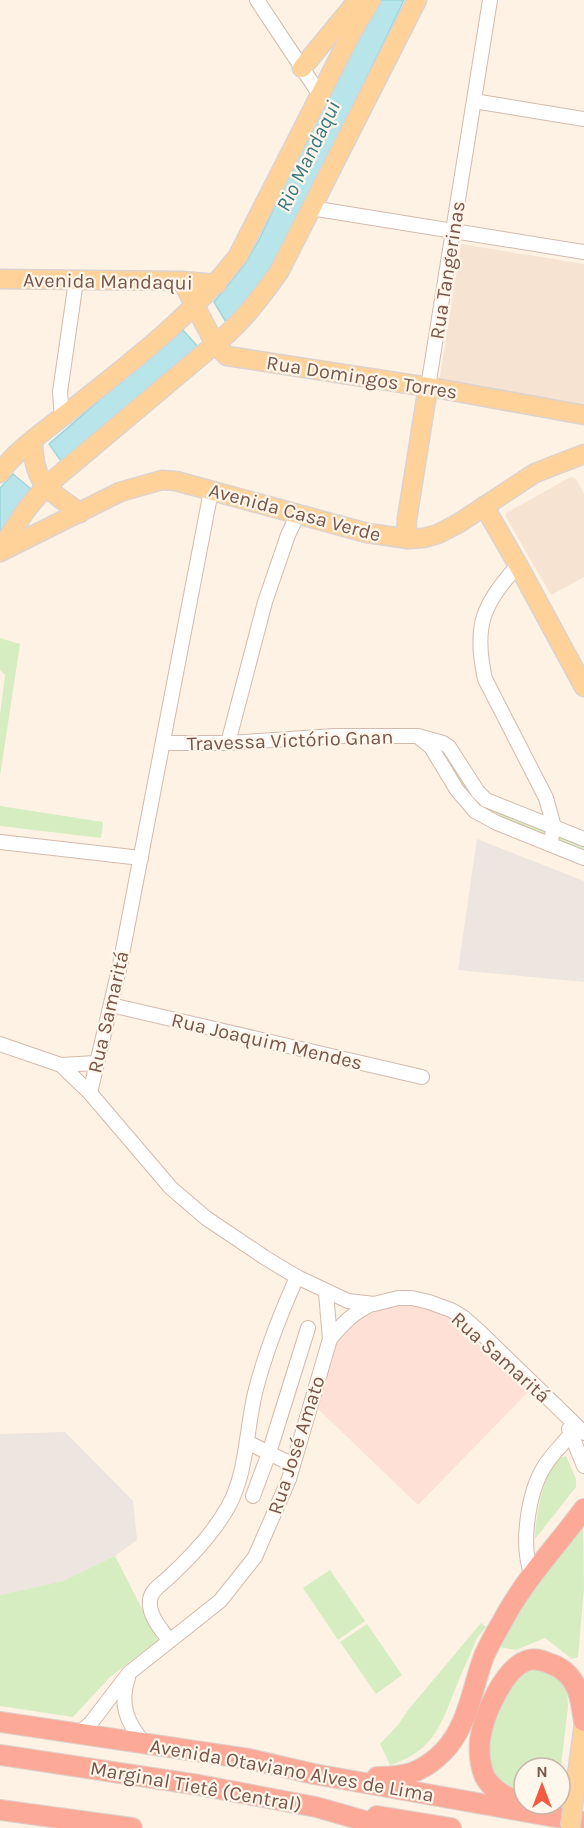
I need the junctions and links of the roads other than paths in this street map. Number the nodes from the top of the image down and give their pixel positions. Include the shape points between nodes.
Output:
1 (257, 0) edge
2 (358, 0) edge
3 (371, 0) edge
4 (417, 0) edge
5 (490, 0) edge
6 (302, 68) junction
7 (320, 95) junction
8 (474, 101) junction
9 (584, 119) edge
10 (311, 208) junction
11 (454, 231) junction
12 (584, 252) edge
13 (0, 279) edge
14 (76, 281) junction
15 (182, 281) junction
16 (217, 284) junction
17 (195, 307) junction
18 (215, 344) junction
19 (428, 387) junction
20 (584, 415) edge
21 (62, 418) junction
22 (33, 441) junction
23 (584, 454) edge
24 (0, 473) edge
25 (45, 487) junction
26 (211, 490) junction
27 (484, 506) junction
28 (80, 513) junction
29 (298, 514) junction
30 (406, 539) junction
31 (0, 551) edge
32 (518, 565) junction
33 (584, 687) edge
34 (418, 736) junction
35 (228, 742) junction
36 (163, 743) junction
37 (554, 827) junction
38 (584, 838) edge
39 (0, 842) edge
40 (550, 844) junction
41 (141, 858) junction
42 (584, 858) edge
43 (111, 1005) junction
44 (0, 1044) edge
45 (96, 1063) junction
46 (61, 1065) junction
47 (422, 1077) dead end
48 (90, 1093) junction
49 (297, 1277) junction
50 (326, 1293) junction
51 (374, 1304) junction
52 (308, 1328) dead end
53 (330, 1339) junction
54 (577, 1433) edge
55 (247, 1442) junction
56 (577, 1450) junction
57 (269, 1453) junction
58 (554, 1454) junction
59 (293, 1465) junction
60 (584, 1466) edge
61 (253, 1496) dead end
62 (584, 1509) edge
63 (531, 1575) junction
64 (169, 1640) junction
65 (129, 1673) junction
66 (0, 1722) edge
67 (584, 1722) edge
68 (78, 1734) junction
69 (144, 1743) junction
70 (0, 1755) edge
71 (314, 1774) junction
72 (512, 1798) edge
73 (316, 1807) junction
74 (0, 1810) edge
75 (512, 1810) edge
76 (547, 1816) edge
77 (584, 1822) edge
78 (132, 1828) edge
79 (390, 1828) edge
80 (451, 1828) edge
81 (570, 1828) edge

1 - 6 street
2 - 6 main road
3 - 7 main road
4 - 10 main road
5 - 8 street, Rua Tangerinas
6 - 7 street
7 - 16 main road via 238,256
8 - 9 street
8 - 11 street, Rua Tangerinas
10 - 11 street
10 - 18 main road via 279,272 242,321
11 - 12 street
11 - 19 street, Rua Tangerinas
13 - 14 main road, Avenida Mandaqui
14 - 15 main road, Avenida Mandaqui
14 - 21 street via 60,392
15 - 16 main road, Avenida Mandaqui
15 - 17 main road
16 - 17 main road
17 - 18 main road
17 - 21 main road
18 - 19 main road, Rua Domingos Torres via 227,356
18 - 25 main road
19 - 20 main road, Rua Domingos Torres
19 - 30 main road, Rua Tangerinas
21 - 22 main road
22 - 24 main road
22 - 25 main road via 32,460
23 - 27 main road, Avenida Casa Verde via 535,473
25 - 28 main road
25 - 31 main road
26 - 28 main road, Avenida Casa Verde via 162,480 120,492
26 - 29 main road, Avenida Casa Verde
26 - 36 street, Rua Samaritá
27 - 30 main road, Avenida Casa Verde via 438,534
27 - 32 main road
28 - 31 main road, Avenida Casa Verde
29 - 30 main road, Avenida Casa Verde
29 - 35 street via 265,602
32 - 33 main road
32 - 37 street via 487,607 480,626 480,657 485,679 546,798
34 - 35 street, Travessa Victório Gnan
34 - 37 street, Travessa Victório Gnan via 450,747 486,800
34 - 40 street via 431,747 475,811
35 - 36 street, Travessa Victório Gnan
36 - 41 street, Rua Samaritá
37 - 38 street, Travessa Victório Gnan
37 - 40 street
39 - 41 street
40 - 42 street
41 - 43 street, Rua Samaritá
43 - 45 street, Rua Samaritá
43 - 47 street, Rua Joaquim Mendes
44 - 46 street
45 - 46 street
45 - 48 street, Rua Samaritá
46 - 48 street
48 - 49 street, Rua Samaritá via 171,1188 206,1218
49 - 50 street, Rua Samaritá
49 - 55 street via 274,1329 255,1394
50 - 51 street, Rua Samaritá
50 - 53 street, Rua José Amato
51 - 53 street, Rua José Amato via 352,1314
51 - 54 street, Rua Samaritá via 412,1298 452,1310 561,1411
52 - 57 street
53 - 59 street, Rua José Amato
54 - 56 street, Rua Samaritá
54 - 58 street
55 - 57 street
55 - 64 street via 234,1496 221,1520 152,1592 151,1611
56 - 58 street
56 - 60 street, Rua Samaritá
57 - 59 street
57 - 61 street
58 - 63 street via 539,1477 528,1518 526,1554
59 - 64 street, Rua José Amato via 255,1557 220,1601
62 - 63 highway
63 - 71 highway via 502,1621 485,1655 462,1722 443,1751 404,1776
64 - 65 street, Rua José Amato
65 - 68 street, Rua José Amato
65 - 69 street via 123,1694 126,1717
66 - 68 highway, Avenida Otaviano Alves de Lima
67 - 72 highway via 577,1689 568,1674 555,1665 540,1659 528,1660 504,1678 483,1725 481,1762 494,1787
67 - 81 main road, bridge
68 - 69 highway, Avenida Otaviano Alves de Lima
69 - 71 highway, Avenida Otaviano Alves de Lima via 249,1759
70 - 73 highway, Marginal Tietê (Central)
71 - 75 highway, Avenida Otaviano Alves de Lima
73 - 79 highway, Marginal Tietê (Central)
73 - 80 highway
74 - 78 highway
76 - 77 highway, Avenida Otaviano Alves de Lima

